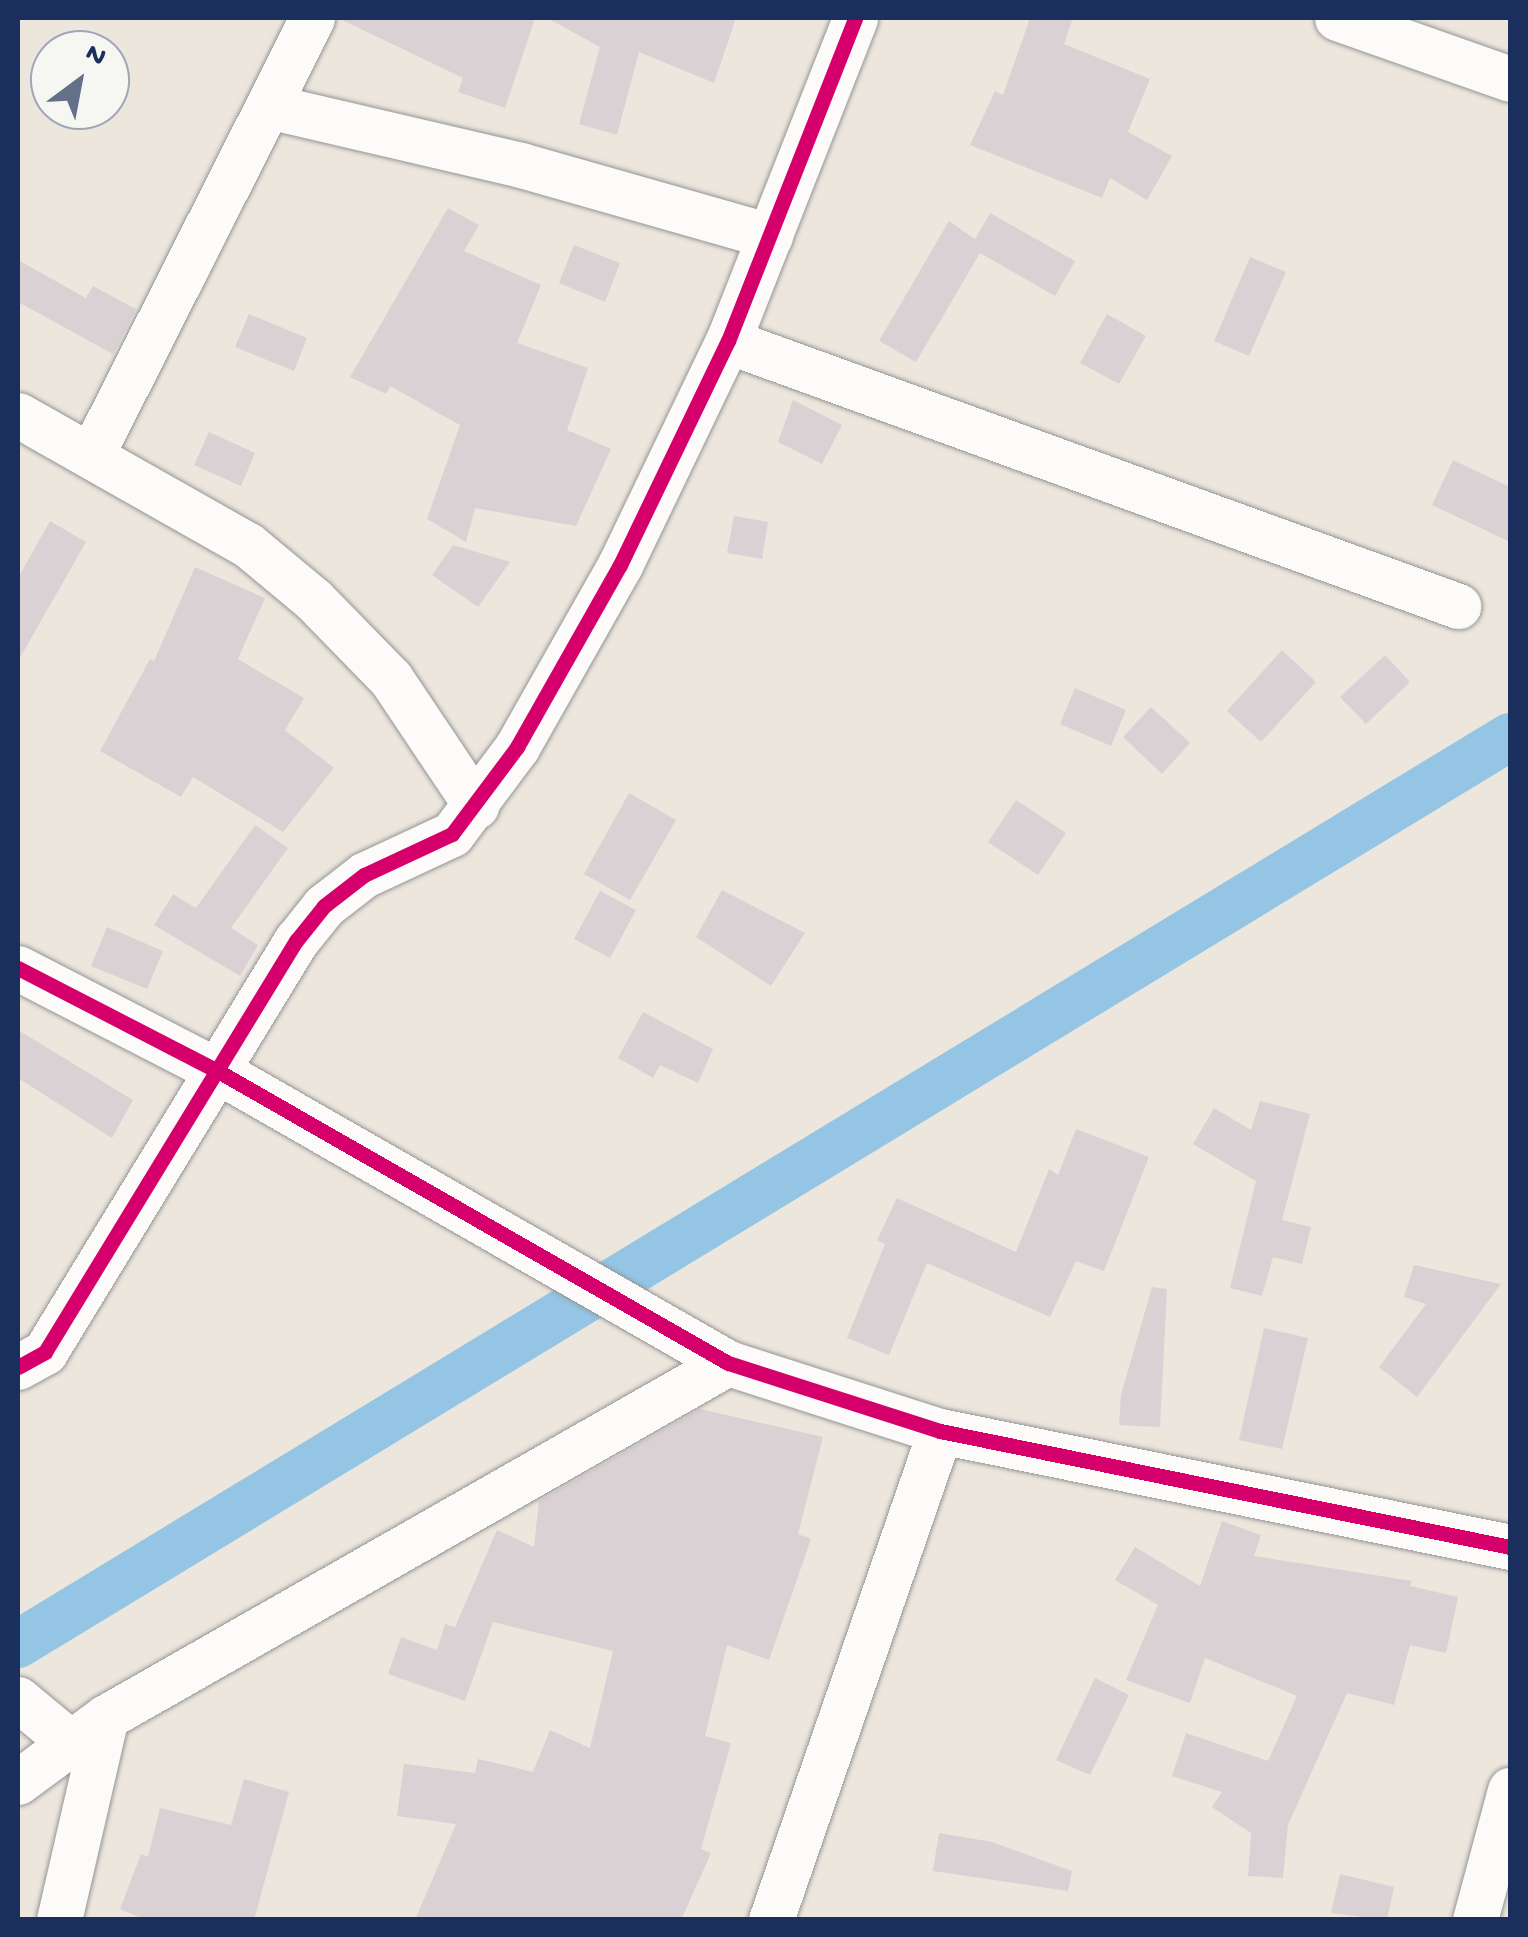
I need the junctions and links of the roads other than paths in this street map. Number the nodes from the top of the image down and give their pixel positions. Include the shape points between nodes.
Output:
1 (312, 18) edge
2 (855, 18) edge
3 (1338, 18) edge
4 (1510, 79) edge
5 (272, 107) junction
6 (770, 236) junction
7 (728, 341) junction
8 (18, 414) edge
9 (92, 454) junction
10 (1458, 606) dead end
11 (476, 806) junction
12 (18, 968) edge
13 (216, 1070) junction
14 (728, 1363) junction
15 (18, 1367) edge
16 (940, 1432) junction
17 (1510, 1546) edge
18 (18, 1701) edge
19 (106, 1716) junction
20 (71, 1743) junction
21 (18, 1782) edge
22 (1510, 1790) edge
23 (59, 1920) edge
24 (771, 1920) edge
25 (1475, 1920) edge

1 - 5 street
2 - 6 street
3 - 4 street
5 - 6 street via 522,165
5 - 9 street via 180,273
6 - 7 street
7 - 10 street
7 - 11 street via 620,566 517,748
8 - 9 street
9 - 11 street via 248,545 314,600 390,679
11 - 13 street via 452,834 364,875 324,906
12 - 13 street
13 - 14 street
13 - 15 street via 45,1352
14 - 16 street
14 - 19 street
16 - 17 street
16 - 24 street
18 - 20 street
19 - 20 street
19 - 23 street
20 - 21 street
22 - 25 street

